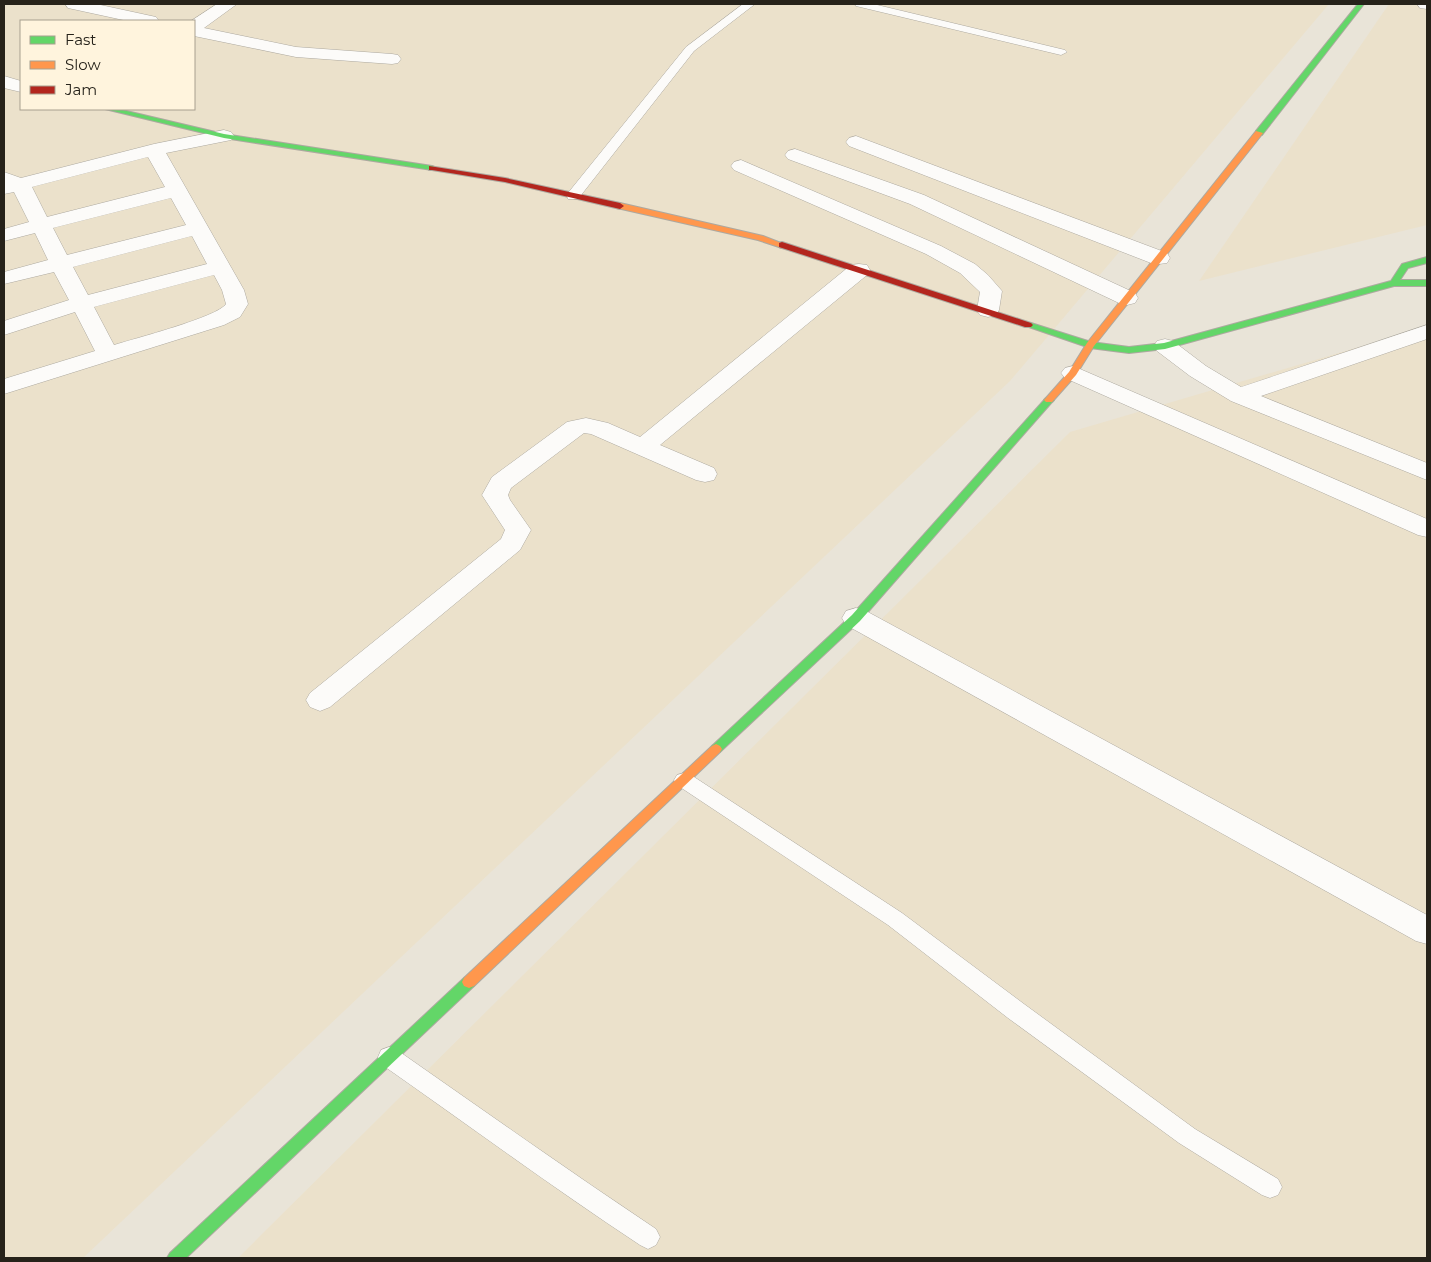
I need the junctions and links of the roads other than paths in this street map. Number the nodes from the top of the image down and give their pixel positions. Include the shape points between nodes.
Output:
1 (74, 4) edge
2 (228, 4) edge
3 (750, 4) edge
4 (860, 4) edge
5 (1361, 4) edge
6 (146, 20) edge
7 (195, 26) edge
8 (195, 31) edge
9 (1061, 52) dead end
10 (392, 59) dead end
11 (4, 82) edge
12 (20, 87) edge
13 (113, 110) edge
14 (224, 136) junction
15 (856, 142) dead end
16 (154, 150) junction
17 (795, 155) dead end
18 (741, 166) dead end
19 (9, 183) edge
20 (176, 190) junction
21 (573, 196) junction
22 (41, 225) junction
23 (198, 228) junction
24 (4, 235) edge
25 (1159, 258) junction
26 (1427, 260) edge
27 (63, 264) junction
28 (220, 267) junction
29 (859, 270) junction
30 (4, 278) edge
31 (1394, 283) junction
32 (1427, 283) edge
33 (1127, 298) junction
34 (82, 303) junction
35 (988, 310) junction
36 (4, 328) edge
37 (1417, 335) edge
38 (1090, 345) junction
39 (1165, 346) junction
40 (1427, 352) edge
41 (107, 353) junction
42 (1073, 373) junction
43 (4, 387) edge
44 (1240, 396) junction
45 (643, 447) junction
46 (1427, 472) edge
47 (705, 474) dead end
48 (1427, 530) edge
49 (856, 618) junction
50 (320, 700) dead end
51 (684, 780) junction
52 (1427, 931) edge
53 (389, 1057) junction
54 (1270, 1187) dead end
55 (648, 1237) dead end
56 (175, 1258) edge

1 - 6 street
2 - 7 street
3 - 21 lane via 690,49
4 - 9 lane
5 - 25 main road
8 - 10 street via 296,52
11 - 12 street
13 - 14 main road
14 - 16 street
14 - 21 main road via 505,180
15 - 25 street
16 - 19 street
16 - 20 street
17 - 33 street via 932,205
18 - 35 street via 927,248 973,272 991,291
19 - 22 street
20 - 22 street
20 - 23 street
21 - 29 main road via 760,238
22 - 24 street
22 - 27 street
23 - 27 street
23 - 28 street
25 - 33 main road
26 - 31 main road via 1405,266
27 - 30 street
27 - 34 street
28 - 34 street
28 - 41 street via 237,304 232,312 216,320
29 - 35 main road
29 - 45 street
31 - 32 main road
31 - 39 main road
33 - 38 main road
34 - 36 street
34 - 41 street
35 - 38 main road
37 - 40 street
37 - 44 street
38 - 39 main road via 1129,350
38 - 42 main road
39 - 44 street
41 - 43 street
42 - 48 street
42 - 49 main road
44 - 46 street
45 - 47 street
45 - 50 street via 599,428 576,427 501,483 495,495 498,504 511,516 518,530 512,544
49 - 51 main road
49 - 52 street
51 - 53 main road
51 - 54 lane via 895,919 1187,1136
53 - 55 lane
53 - 56 main road

